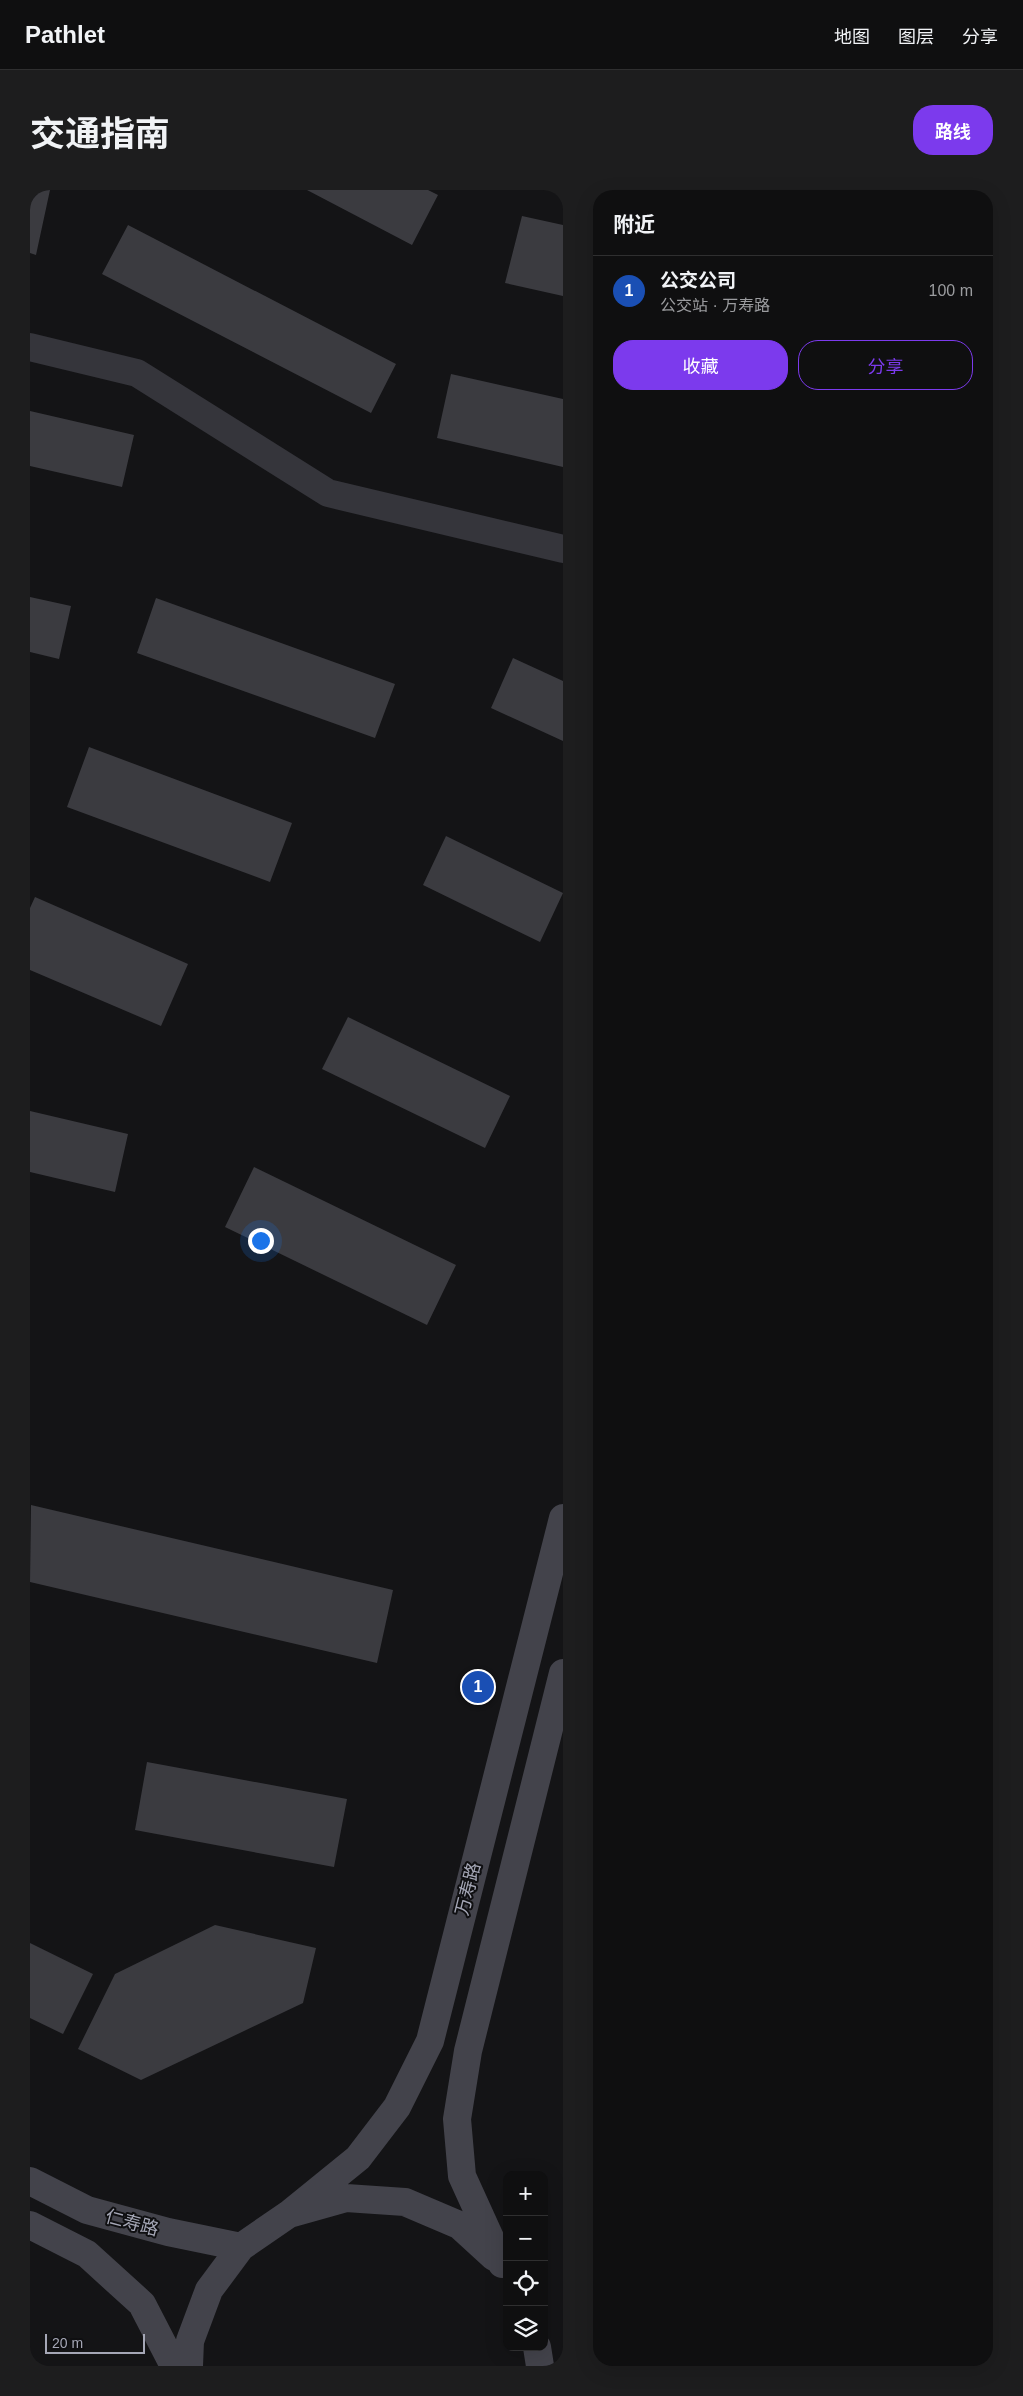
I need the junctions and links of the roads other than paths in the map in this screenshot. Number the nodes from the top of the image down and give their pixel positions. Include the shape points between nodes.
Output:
1 (30, 347) edge
2 (563, 549) edge
3 (563, 1518) edge
4 (563, 1673) edge
5 (30, 2181) edge
6 (289, 2214) junction
7 (30, 2225) edge
8 (241, 2246) junction
9 (503, 2264) edge
10 (503, 2266) edge
11 (538, 2351) edge
12 (174, 2366) edge
13 (189, 2366) edge
14 (540, 2366) edge

1 - 2 street via 137,373 328,494
3 - 6 main road, 万寿路 via 430,2041 397,2107 358,2158
4 - 9 main road via 468,2051 458,2119 462,2176
5 - 8 main road, 仁寿路 via 87,2210 168,2232
6 - 8 main road
6 - 10 main road via 346,2198 405,2202 459,2225
7 - 12 main road via 87,2254 142,2304
8 - 13 main road via 208,2290 190,2341
11 - 14 main road

